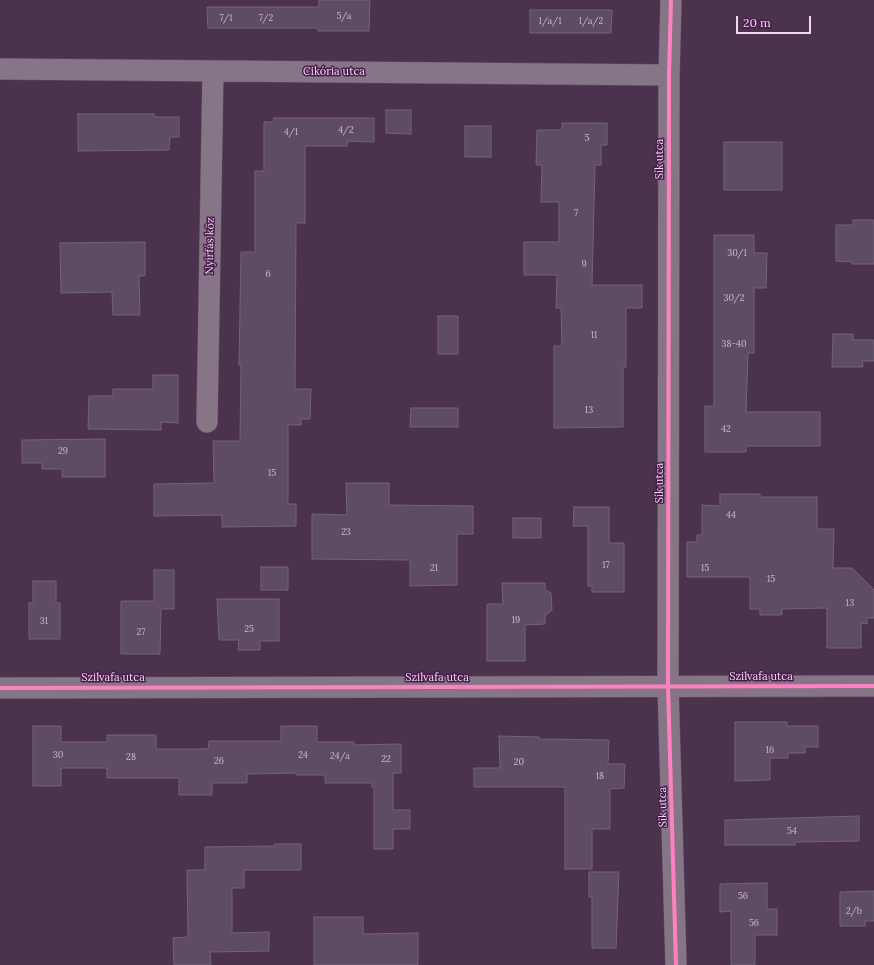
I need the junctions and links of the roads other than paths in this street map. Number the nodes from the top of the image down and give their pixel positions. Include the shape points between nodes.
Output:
1 (670, 0) edge
2 (0, 69) edge
3 (213, 71) junction
4 (669, 75) junction
5 (207, 422) dead end
6 (668, 686) junction
7 (874, 686) edge
8 (0, 688) edge
9 (676, 965) edge

1 - 4 street, Sík utca
2 - 3 street, Cikória utca
3 - 4 street, Cikória utca
3 - 5 street, Nyírfás köz
4 - 6 street, Sík utca
6 - 7 street, Szilvafa utca
6 - 8 street, Szilvafa utca
6 - 9 street, Sík utca

